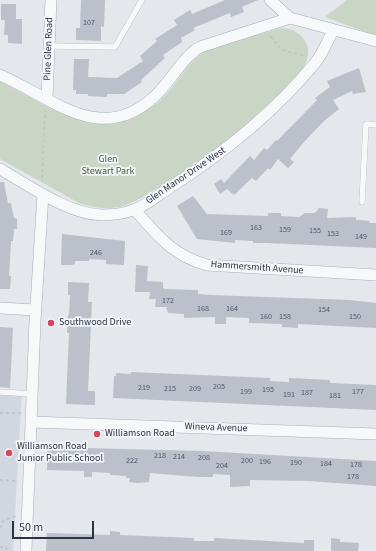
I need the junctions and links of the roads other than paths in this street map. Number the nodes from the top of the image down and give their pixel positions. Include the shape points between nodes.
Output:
1 (51, 0) edge
2 (142, 0) edge
3 (270, 0) edge
4 (290, 18) junction
5 (333, 31) junction
6 (376, 41) edge
7 (49, 46) junction
8 (0, 75) edge
9 (47, 98) junction
10 (376, 125) edge
11 (0, 169) edge
12 (43, 194) junction
13 (362, 202) dead end
14 (135, 210) junction
15 (376, 275) edge
16 (0, 308) edge
17 (35, 310) junction
18 (0, 392) edge
19 (32, 394) junction
20 (28, 418) junction
21 (376, 434) edge
22 (26, 551) edge

1 - 7 street, Pine Glen Road
2 - 7 lane via 115,47
3 - 4 street
4 - 5 street
4 - 9 street via 200,46 190,54 167,85 136,110 117,118 89,118
5 - 6 street
5 - 14 street, Glen Manor Drive West via 316,62 256,124 198,170
7 - 9 street, Pine Glen Road
8 - 9 street
10 - 13 lane via 366,124
11 - 12 street, Glen Manor Drive West
12 - 14 street, Glen Manor Drive West via 74,209 98,215 118,215
12 - 17 street
14 - 15 street, Hammersmith Avenue via 159,238 175,251 207,265
16 - 17 street
17 - 19 street
18 - 19 lane
19 - 20 street
20 - 21 street, Wineva Avenue
20 - 22 street

